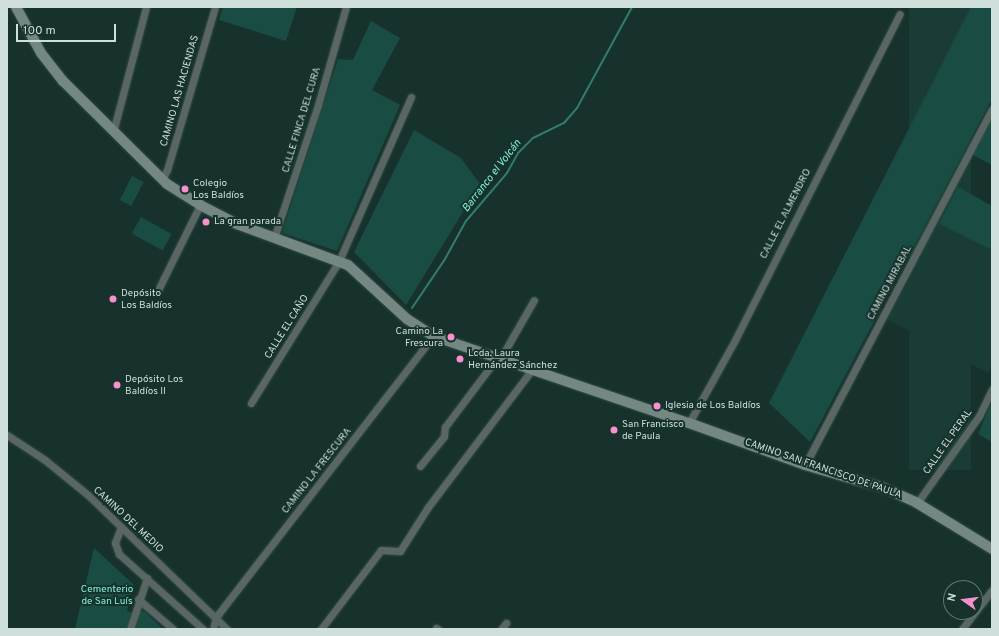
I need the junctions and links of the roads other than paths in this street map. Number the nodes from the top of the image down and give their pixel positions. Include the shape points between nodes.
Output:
1 (16, 7) edge
2 (146, 7) edge
3 (215, 7) edge
4 (346, 7) edge
5 (900, 14) dead end
6 (411, 97) dead end
7 (992, 109) edge
8 (114, 132) junction
9 (162, 179) junction
10 (200, 205) junction
11 (274, 238) junction
12 (339, 261) junction
13 (157, 292) dead end
14 (534, 300) dead end
15 (433, 336) junction
16 (498, 360) junction
17 (531, 371) junction
18 (992, 390) edge
19 (251, 403) dead end
20 (689, 423) junction
21 (7, 435) edge
22 (805, 465) junction
23 (420, 466) dead end
24 (917, 503) junction
25 (122, 527) junction
26 (992, 549) edge
27 (147, 578) junction
28 (992, 590) edge
29 (138, 599) junction
30 (216, 617) junction
31 (130, 629) edge
32 (173, 629) edge
33 (203, 629) edge
34 (213, 629) edge
35 (227, 629) edge
36 (322, 629) edge
37 (962, 629) edge

1 - 8 main road, CAMINO SAN FRANCISCO DE PAULA via 49,64 87,108
2 - 8 street
3 - 9 street, CAMINO LAS HACIENDAS via 170,162
4 - 11 street, CALLE FINCA DEL CURA via 318,105
5 - 20 street, CALLE EL ALMENDRO via 735,340
6 - 12 street, CALLE EL CAÑO
7 - 22 street, CAMINO MIRABAL
8 - 9 main road, CAMINO SAN FRANCISCO DE PAULA
9 - 10 main road, CAMINO SAN FRANCISCO DE PAULA
10 - 11 main road, CAMINO SAN FRANCISCO DE PAULA via 237,224
10 - 13 street
11 - 12 main road, CAMINO SAN FRANCISCO DE PAULA
12 - 15 main road, CAMINO SAN FRANCISCO DE PAULA via 362,276 407,319
12 - 19 street, CALLE EL CAÑO
14 - 16 street
15 - 16 main road, CAMINO SAN FRANCISCO DE PAULA
15 - 30 street, CAMINO LA FRESCURA
16 - 17 main road, CAMINO SAN FRANCISCO DE PAULA
16 - 23 street via 445,427 444,436
17 - 20 main road, CAMINO SAN FRANCISCO DE PAULA
17 - 36 street via 428,507 400,551 381,550
18 - 24 street, CALLE EL PERAL via 979,416
20 - 22 main road, CAMINO SAN FRANCISCO DE PAULA
21 - 25 street, CAMINO DEL MEDIO via 66,477
22 - 24 main road, CAMINO SAN FRANCISCO DE PAULA via 884,488
24 - 26 main road, CAMINO SAN FRANCISCO DE PAULA
25 - 27 street via 115,543 116,548
25 - 30 street, CAMINO DEL MEDIO
27 - 29 street
27 - 33 street
28 - 37 street
29 - 31 street
29 - 32 street
30 - 34 street
30 - 35 street, CAMINO DEL MEDIO

